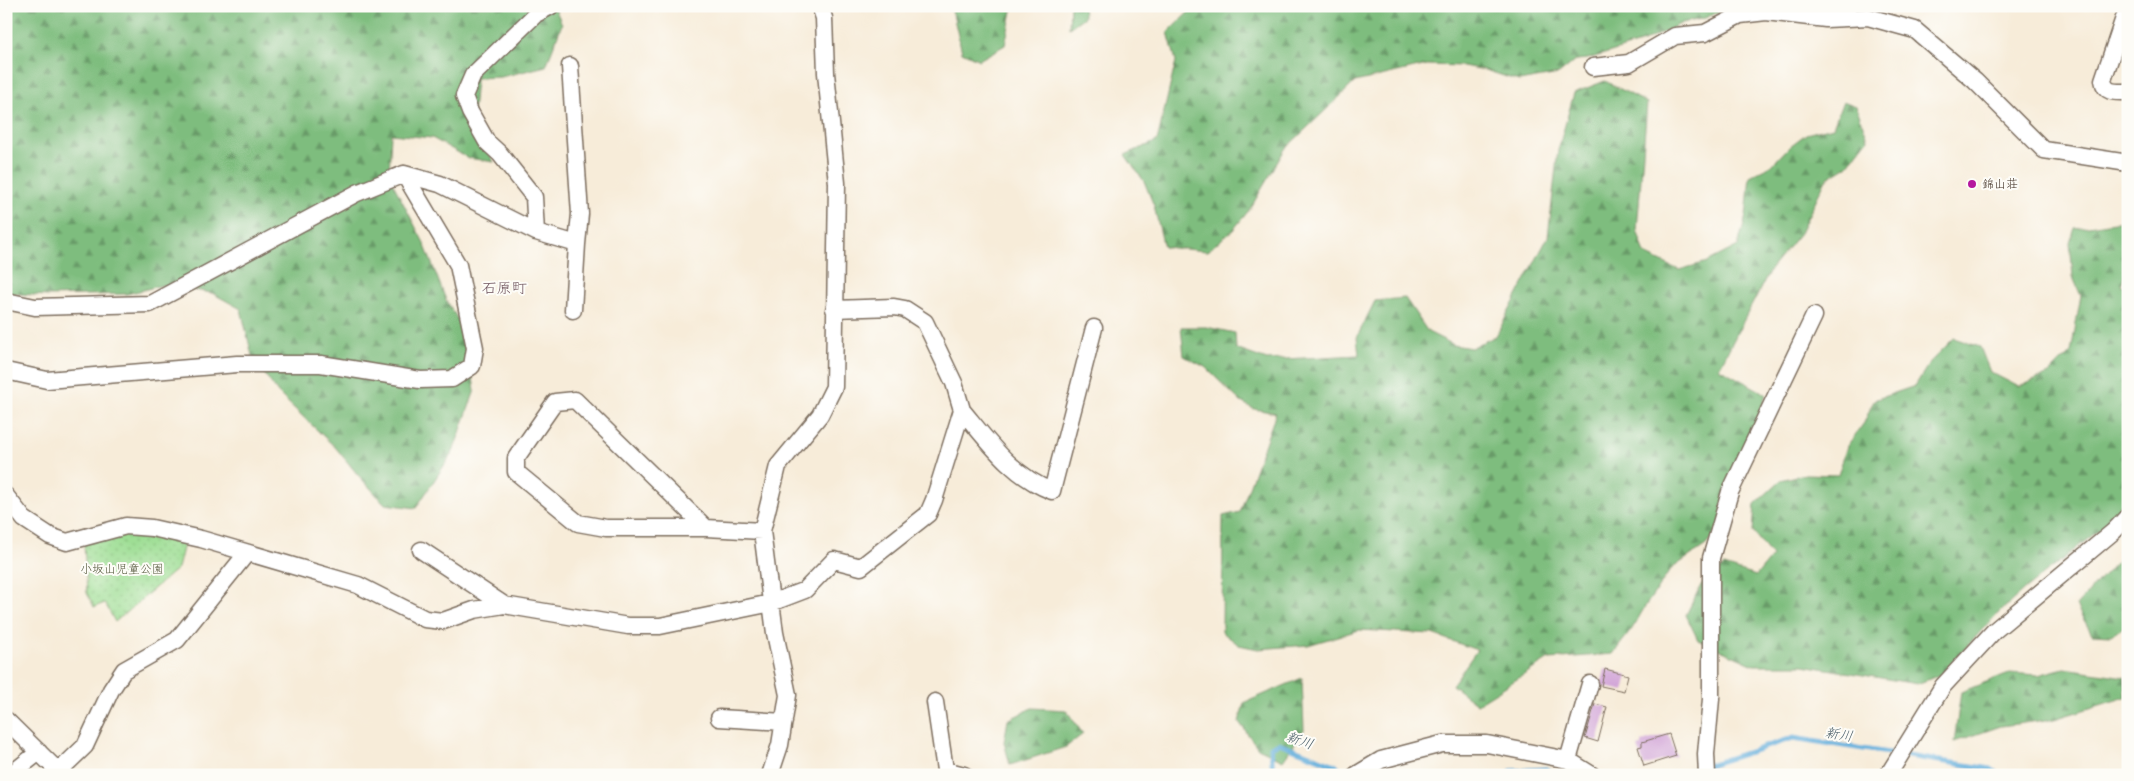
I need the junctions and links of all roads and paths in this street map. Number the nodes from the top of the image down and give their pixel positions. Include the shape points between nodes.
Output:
1 (552, 6) edge
2 (820, 6) edge
3 (2128, 6) edge
4 (570, 66) dead end
5 (1593, 67) dead end
6 (2128, 92) edge
7 (2128, 163) edge
8 (404, 174) junction
9 (536, 232) junction
10 (577, 244) junction
11 (6, 301) edge
12 (834, 308) junction
13 (573, 310) dead end
14 (1814, 316) dead end
15 (1094, 328) dead end
16 (6, 371) edge
17 (962, 410) junction
18 (6, 496) edge
19 (2128, 516) edge
20 (706, 528) junction
21 (762, 531) junction
22 (421, 550) dead end
23 (247, 553) junction
24 (771, 602) junction
25 (504, 605) junction
26 (1590, 684) dead end
27 (935, 702) dead end
28 (719, 718) dead end
29 (6, 720) edge
30 (784, 722) junction
31 (39, 752) junction
32 (1568, 760) junction
33 (61, 773) edge
34 (10, 775) edge
35 (770, 775) edge
36 (964, 775) edge
37 (1356, 775) edge
38 (1592, 775) edge
39 (1707, 775) edge
40 (1888, 775) edge

1 - 9 street via 536,14 473,75 464,96 487,142 534,197
2 - 12 street via 824,18 837,184
3 - 6 street via 2103,80 2107,90
4 - 10 street via 580,214
5 - 7 street via 1628,63 1675,36 1705,33 1740,15 1766,12 1826,19 1868,17 1916,30 1975,81 2044,150
8 - 9 street via 440,184
8 - 11 street via 357,193 150,304 35,307
8 - 16 street via 458,265 475,348 472,366 452,379 420,380 320,364 238,364 47,380
9 - 10 street
10 - 13 street
12 - 17 street via 894,307 905,309 925,322 954,384
12 - 21 street via 834,387 820,415 778,466
14 - 39 street via 1730,492 1711,558 1711,699
15 - 17 street via 1052,491 1035,485 1001,456
17 - 24 street via 928,514 861,567 834,560 805,590
18 - 23 street via 24,519 50,536 67,542 126,526 152,528
19 - 40 street via 1994,631 1943,686
20 - 20 street via 606,528 578,523 516,472 516,458 555,402 575,400
20 - 21 street
21 - 24 street
22 - 25 street
23 - 25 street via 358,585 425,619 443,621 474,610
23 - 33 street via 177,640 124,670 85,746
24 - 25 street via 660,626 628,626
24 - 30 street via 774,633 788,695
26 - 32 street
27 - 36 street via 945,770
28 - 30 street
29 - 31 street
30 - 35 street
31 - 33 street
31 - 34 street
32 - 37 street via 1487,744 1442,744 1381,760
32 - 38 street

